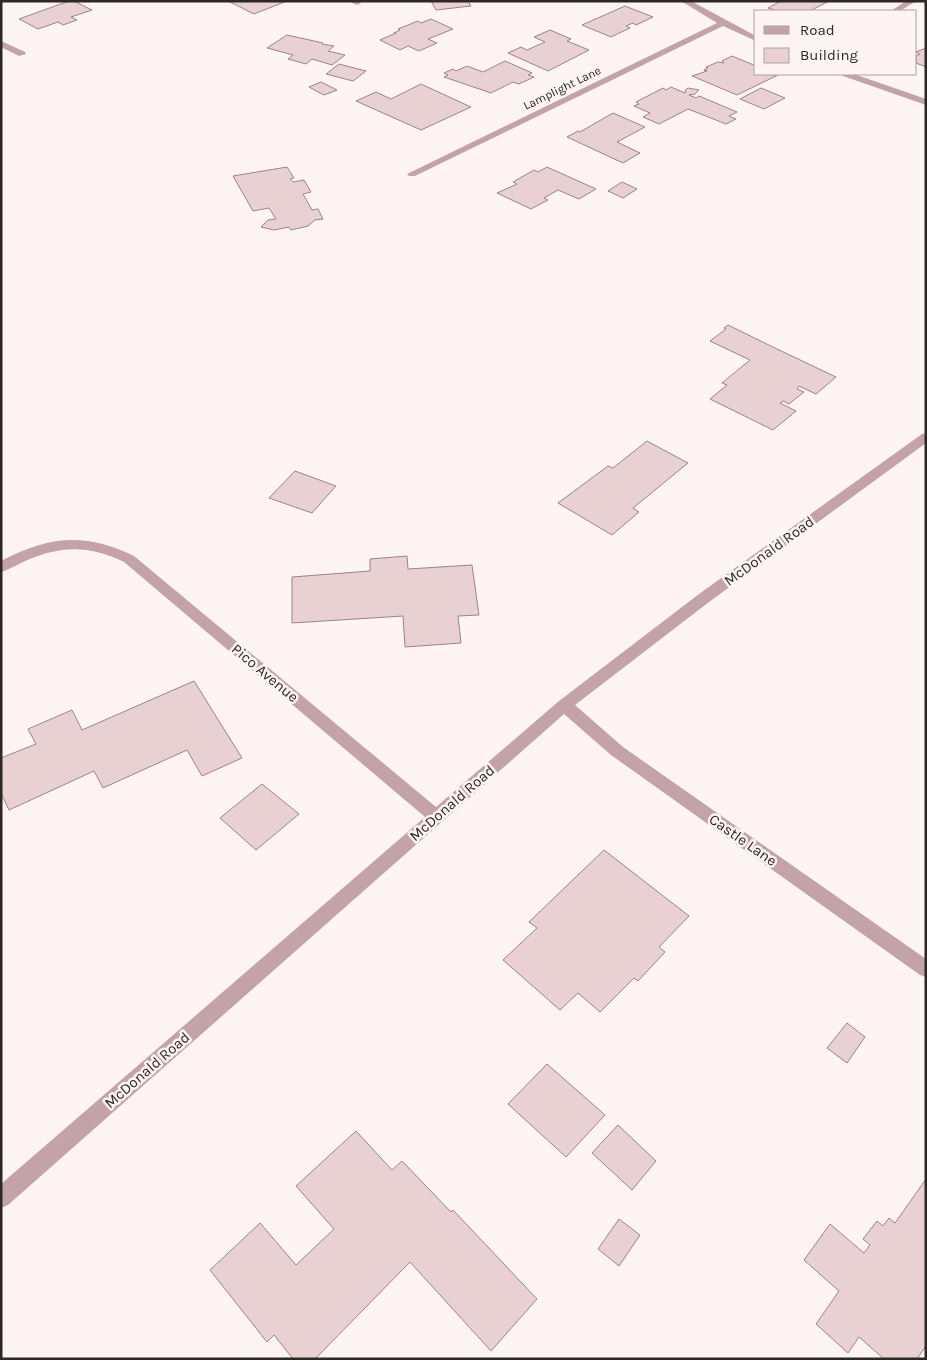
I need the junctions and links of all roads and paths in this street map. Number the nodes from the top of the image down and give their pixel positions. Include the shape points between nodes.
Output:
1 (685, 1) edge
2 (912, 1) edge
3 (897, 10) edge
4 (724, 23) junction
5 (754, 38) edge
6 (1, 43) edge
7 (22, 54) dead end
8 (849, 75) edge
9 (926, 102) edge
10 (412, 174) dead end
11 (926, 437) edge
12 (1, 567) edge
13 (564, 705) junction
14 (436, 816) junction
15 (926, 969) edge
16 (1, 1198) edge

1 - 4 street
2 - 3 street
4 - 5 street
4 - 10 street, Lamplight Lane
6 - 7 street
8 - 9 street
11 - 13 street, McDonald Road via 704,598
12 - 14 street, Pico Avenue via 41,549 73,544 104,548 129,559
13 - 14 street, McDonald Road
13 - 15 street, Castle Lane via 618,751
14 - 16 street, McDonald Road

